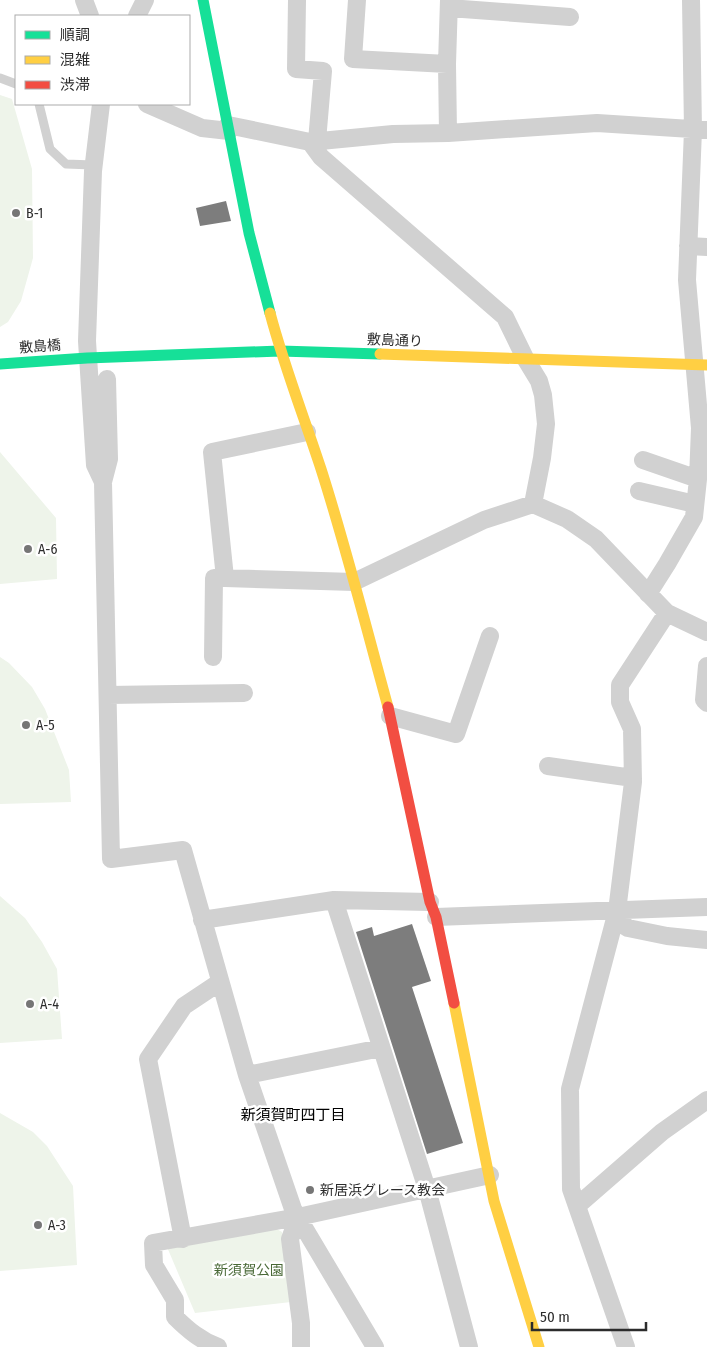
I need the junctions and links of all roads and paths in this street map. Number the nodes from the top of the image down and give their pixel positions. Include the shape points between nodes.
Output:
1 (145, 0) edge
2 (203, 0) edge
3 (297, 0) edge
4 (357, 0) edge
5 (691, 0) edge
6 (449, 4) edge
7 (138, 15) edge
8 (570, 17) dead end
9 (447, 64) junction
10 (0, 78) edge
11 (15, 84) edge
12 (39, 105) edge
13 (101, 105) edge
14 (149, 105) edge
15 (228, 128) junction
16 (700, 130) edge
17 (448, 133) junction
18 (313, 142) junction
19 (93, 165) junction
20 (688, 246) junction
21 (707, 247) edge
22 (280, 351) junction
23 (85, 358) junction
24 (525, 358) junction
25 (0, 364) edge
26 (700, 364) edge
27 (107, 379) dead end
28 (307, 432) junction
29 (643, 460) dead end
30 (698, 479) junction
31 (104, 482) junction
32 (639, 491) dead end
33 (534, 504) junction
34 (695, 504) junction
35 (225, 578) junction
36 (354, 582) junction
37 (648, 594) junction
38 (668, 613) junction
39 (707, 632) edge
40 (490, 636) dead end
41 (213, 656) dead end
42 (707, 666) edge
43 (244, 693) dead end
44 (108, 695) junction
45 (707, 703) edge
46 (390, 716) junction
47 (548, 766) dead end
48 (632, 778) junction
49 (334, 900) junction
50 (707, 907) edge
51 (433, 909) junction
52 (616, 915) junction
53 (202, 920) junction
54 (707, 940) edge
55 (220, 982) junction
56 (381, 1048) junction
57 (247, 1075) junction
58 (707, 1100) edge
59 (490, 1175) junction
60 (427, 1189) junction
61 (577, 1206) junction
62 (298, 1218) junction
63 (183, 1239) junction
64 (218, 1347) edge
65 (300, 1347) edge
66 (375, 1347) edge
67 (469, 1347) edge
68 (539, 1347) edge
69 (626, 1347) edge

1 - 7 street
2 - 15 street
3 - 18 street via 296,69 323,71
4 - 9 street via 353,59
5 - 16 street
6 - 8 street
6 - 9 street
9 - 17 street
10 - 11 lane
12 - 19 lane via 50,149 66,164
13 - 19 street
14 - 15 street via 202,128
15 - 18 street
15 - 22 street via 249,233
16 - 17 street via 597,124
16 - 20 street
17 - 18 street via 393,134
18 - 24 street via 321,156 505,318
19 - 23 street
20 - 21 street
20 - 26 street via 687,280
22 - 23 street, 敷島通り
22 - 24 street, 敷島通り
22 - 28 street
23 - 25 street, 敷島橋
23 - 31 street via 95,465
24 - 26 street, 敷島通り
24 - 33 street via 539,381 546,424
26 - 30 street
27 - 31 street via 109,459
28 - 35 street via 212,452
28 - 36 street
29 - 30 street
30 - 34 street
31 - 44 street
32 - 34 street
33 - 36 street via 484,520
33 - 37 street via 567,519 596,539
34 - 37 street via 694,517
35 - 36 street
35 - 41 street via 214,578
36 - 46 street
37 - 38 street
38 - 39 street
38 - 48 street via 620,685 620,702 632,729
40 - 46 street via 456,734
42 - 45 street via 704,700
43 - 44 street
44 - 53 street via 112,859 183,850
46 - 51 street
47 - 48 street
48 - 52 street
49 - 51 street
49 - 53 street
49 - 56 street
50 - 52 street
51 - 52 street
51 - 59 street
52 - 54 street via 628,928
52 - 61 street via 570,1089 571,1189
53 - 55 street
55 - 57 street
55 - 63 street via 184,1006 148,1059
56 - 57 street
56 - 60 street
57 - 62 street
58 - 61 street via 662,1132
59 - 60 street
59 - 68 street via 494,1201
60 - 62 street
60 - 67 street
61 - 69 street
62 - 63 street
62 - 65 street via 290,1239 301,1322
62 - 66 street
63 - 64 street via 153,1243 154,1264 175,1300 175,1317 204,1341

